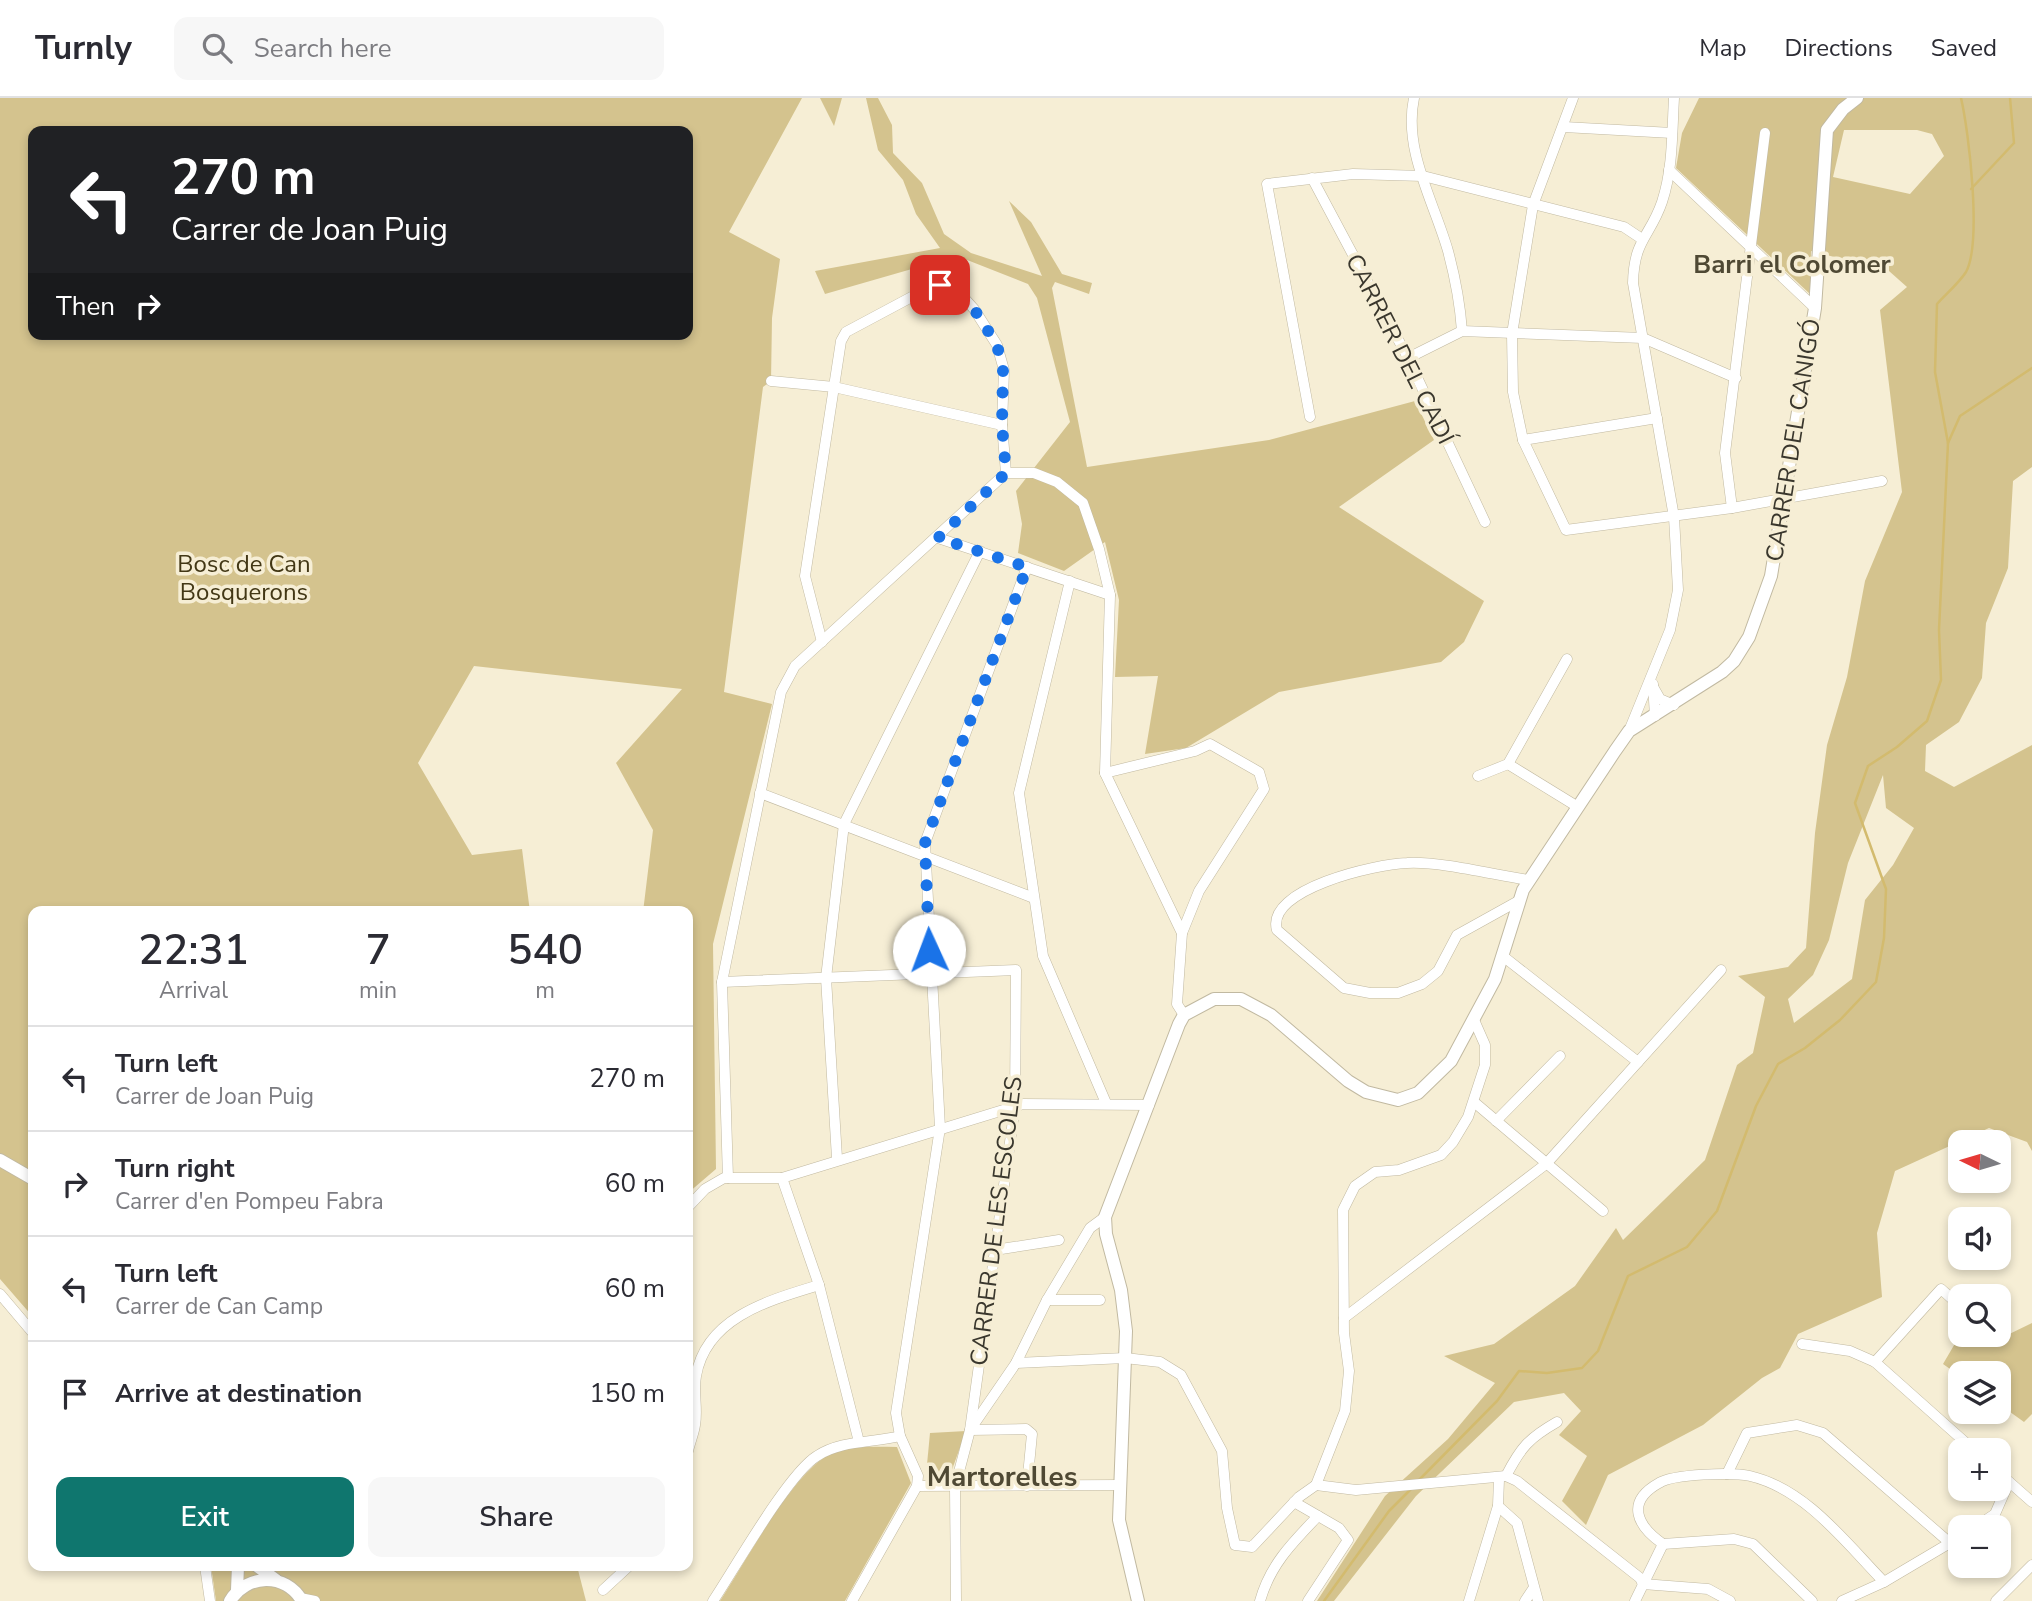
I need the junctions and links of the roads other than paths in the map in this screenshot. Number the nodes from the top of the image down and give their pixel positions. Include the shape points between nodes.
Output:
1 (1414, 98) edge
2 (1573, 98) edge
3 (1674, 98) edge
4 (1857, 98) edge
5 (1564, 127) junction
6 (1672, 133) junction
7 (1765, 133) dead end
8 (1669, 170) junction
9 (1423, 176) junction
10 (1312, 178) junction
11 (1533, 205) junction
12 (1642, 239) junction
13 (1752, 247) junction
14 (1815, 308) junction
15 (1462, 331) junction
16 (1512, 334) junction
17 (1643, 338) junction
18 (1408, 358) junction
19 (1736, 378) junction
20 (771, 381) dead end
21 (834, 387) junction
22 (1310, 417) dead end
23 (1657, 418) junction
24 (1002, 425) junction
25 (1523, 440) junction
26 (1006, 473) junction
27 (1882, 481) dead end
28 (1784, 500) junction
29 (1732, 508) junction
30 (1674, 517) junction
31 (1485, 522) dead end
32 (938, 538) junction
33 (980, 551) junction
34 (1027, 567) junction
35 (1070, 581) junction
36 (1110, 595) junction
37 (822, 642) junction
38 (1567, 659) dead end
39 (1655, 670) junction
40 (1652, 685) junction
41 (1643, 699) junction
42 (1674, 705) junction
43 (1653, 718) junction
44 (1629, 731) junction
45 (1508, 764) junction
46 (1105, 773) junction
47 (1478, 776) dead end
48 (760, 793) junction
49 (1578, 807) junction
50 (844, 824) junction
51 (925, 856) junction
52 (1529, 880) junction
53 (1034, 898) junction
54 (1520, 900) junction
55 (1182, 933) junction
56 (1504, 957) junction
57 (1721, 970) dead end
58 (930, 973) junction
59 (826, 978) junction
60 (722, 982) junction
61 (1184, 1015) junction
62 (1474, 1020) junction
63 (1560, 1056) dead end
64 (1638, 1062) junction
65 (1474, 1102) junction
66 (1106, 1103) junction
67 (1149, 1105) junction
68 (1015, 1106) junction
69 (1496, 1121) junction
70 (940, 1128) junction
71 (837, 1158) junction
72 (0, 1160) edge
73 (1546, 1164) junction
74 (28, 1176) edge
75 (728, 1178) junction
76 (782, 1178) junction
77 (693, 1201) edge
78 (1603, 1211) dead end
79 (1105, 1217) junction
80 (1059, 1240) dead end
81 (995, 1250) junction
82 (819, 1285) junction
83 (0, 1294) edge
84 (1948, 1295) edge
85 (1047, 1300) junction
86 (1100, 1300) dead end
87 (1344, 1318) junction
88 (28, 1327) edge
89 (1802, 1344) dead end
90 (1125, 1358) junction
91 (1875, 1362) junction
92 (1016, 1363) junction
93 (1557, 1422) dead end
94 (970, 1430) junction
95 (693, 1432) edge
96 (900, 1436) junction
97 (1960, 1438) edge
98 (859, 1443) junction
99 (1727, 1474) junction
100 (1503, 1478) junction
101 (2011, 1483) edge
102 (1121, 1485) junction
103 (1316, 1485) junction
104 (917, 1486) junction
105 (1027, 1486) junction
106 (956, 1487) junction
107 (1294, 1502) junction
108 (2032, 1502) edge
109 (1498, 1506) junction
110 (1318, 1516) junction
111 (1948, 1541) edge
112 (1663, 1544) junction
113 (1948, 1544) edge
114 (2032, 1565) edge
115 (206, 1571) edge
116 (237, 1571) edge
117 (264, 1571) edge
118 (624, 1571) edge
119 (276, 1580) junction
120 (1884, 1582) junction
121 (1643, 1584) junction
122 (1532, 1589) junction
123 (603, 1590) dead end
124 (234, 1596) edge
125 (301, 1599) edge
126 (210, 1601) edge
127 (315, 1601) edge
128 (713, 1601) edge
129 (852, 1601) edge
130 (956, 1601) edge
131 (1138, 1601) edge
132 (1259, 1601) edge
133 (1308, 1601) edge
134 (1469, 1601) edge
135 (1525, 1601) edge
136 (1538, 1601) edge
137 (1635, 1601) edge
138 (1730, 1601) edge
139 (1812, 1601) edge
140 (1842, 1601) edge
141 (1996, 1601) edge

1 - 9 street via 1412,135
2 - 5 street
3 - 6 street
4 - 14 street, CARRER DEL CANIGÓ via 1826,130
5 - 6 street
5 - 11 street
6 - 8 street
7 - 13 street
8 - 12 street via 1662,203
8 - 13 street
9 - 10 street
9 - 11 street
9 - 15 street via 1448,250
10 - 18 street, CARRER DEL CADÍ
10 - 22 street via 1267,184
11 - 12 street via 1625,227
11 - 16 street
12 - 17 street via 1634,257 1633,283
13 - 14 street
13 - 19 street
14 - 28 street, CARRER DEL CANIGÓ
15 - 16 street
15 - 18 street
16 - 17 street
16 - 25 street via 1513,392
17 - 19 street
17 - 23 street
18 - 31 street, CARRER DEL CADÍ
19 - 29 street via 1725,453
20 - 21 street
21 - 24 street
21 - 24 street via 846,332 940,285 956,289 997,345 1003,370
21 - 37 street via 805,576
23 - 25 street
23 - 30 street
24 - 26 street
25 - 30 street via 1566,530
26 - 32 street
26 - 36 street via 1034,473 1057,482 1083,503
27 - 28 street
28 - 29 street
28 - 42 street, CARRER DEL CANIGÓ via 1772,576 1749,637 1734,661
29 - 30 street
30 - 39 street via 1678,590 1670,631
32 - 33 street
32 - 37 street
33 - 34 street
33 - 50 street
34 - 35 street
34 - 51 street via 925,843
35 - 36 street
35 - 53 street via 1019,793
36 - 46 street
37 - 48 street via 795,666 780,692
38 - 45 street
39 - 40 street
39 - 41 street
40 - 42 street via 1660,699
40 - 43 street
41 - 43 street
41 - 44 street
42 - 43 street, CARRER DEL CANIGÓ
43 - 44 street, CARRER DEL CANIGÓ
44 - 49 street
45 - 47 street
45 - 49 street
46 - 55 street
46 - 55 street via 1210,744 1259,772 1264,789 1199,891
48 - 50 street
48 - 60 street
49 - 52 street
50 - 51 street
50 - 59 street
51 - 53 street
51 - 58 street
52 - 54 street
52 - 54 street via 1410,863 1382,866 1303,890 1278,911 1274,921 1277,930 1344,988 1398,993 1422,984 1438,971 1457,935
53 - 66 street via 1043,956
54 - 56 street
55 - 61 street via 1177,1004
56 - 62 street
56 - 64 street
57 - 64 street
58 - 59 street
58 - 68 street, CARRER DE LES ESCOLES via 1016,970
58 - 70 street
59 - 60 street
59 - 71 street
60 - 75 street
61 - 62 street via 1214,999 1241,999 1271,1015 1348,1081 1366,1092 1398,1100 1429,1086 1451,1060
61 - 67 street
62 - 65 street via 1485,1045 1485,1065
63 - 69 street
64 - 73 street
65 - 69 street
65 - 87 street via 1441,1155 1399,1170 1376,1172 1355,1186 1343,1210
66 - 67 street
66 - 68 street
67 - 79 street
68 - 70 street
68 - 81 street, CARRER DE LES ESCOLES
69 - 73 street
70 - 71 street
70 - 96 street via 896,1413
71 - 76 street
72 - 74 street
73 - 78 street
73 - 87 street
75 - 76 street
75 - 77 street via 705,1188
76 - 82 street
79 - 85 street via 1090,1228
79 - 90 street via 1121,1290
80 - 81 street
81 - 94 street, CARRER DE LES ESCOLES
82 - 95 street via 763,1302 724,1326 704,1348 695,1377
82 - 98 street
83 - 88 street
84 - 91 street via 1941,1289
85 - 86 street
85 - 92 street
87 - 103 street via 1349,1371 1345,1411
89 - 91 street via 1850,1351
90 - 92 street
90 - 102 street
90 - 107 street via 1160,1362 1181,1375 1222,1451 1235,1545 1252,1547
91 - 97 street
92 - 94 street
93 - 100 street via 1532,1435
94 - 105 street via 1027,1429 1032,1434
94 - 106 street
96 - 98 street
96 - 104 street via 918,1476
98 - 128 street via 815,1457 791,1484
99 - 111 street via 1747,1433 1797,1425 1823,1433
99 - 112 street via 1661,1481 1644,1494 1638,1508 1640,1523
99 - 120 street via 1751,1476 1788,1492 1823,1519
100 - 103 street via 1356,1490
100 - 109 street
100 - 121 street via 1517,1481 1640,1577
101 - 108 street
102 - 105 street
102 - 131 street via 1119,1520
103 - 107 street
104 - 106 street
104 - 129 street
105 - 106 street
106 - 130 street
107 - 110 street
109 - 122 street via 1517,1523 1532,1568
109 - 134 street
110 - 132 street via 1282,1553 1266,1577
110 - 133 street via 1339,1528 1348,1540
112 - 121 street
112 - 139 street via 1734,1539 1753,1544
113 - 120 street
114 - 141 street
115 - 126 street
116 - 124 street
117 - 119 street
118 - 123 street
119 - 124 street via 260,1580
119 - 125 street
120 - 140 street
121 - 137 street
121 - 138 street via 1708,1589
122 - 135 street
122 - 136 street
125 - 127 street

